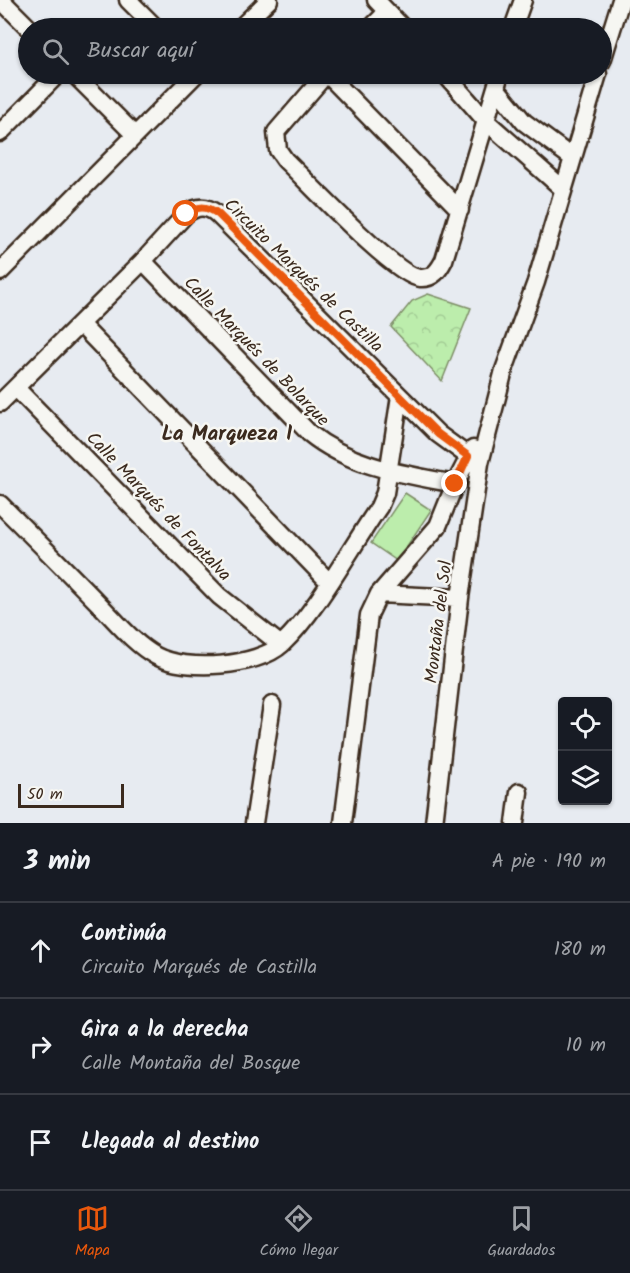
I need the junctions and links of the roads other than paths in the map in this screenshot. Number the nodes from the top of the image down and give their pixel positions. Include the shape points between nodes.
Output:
1 (1, 0) edge
2 (128, 0) edge
3 (505, 0) edge
4 (621, 0) edge
5 (259, 3) edge
6 (382, 6) edge
7 (518, 14) edge
8 (19, 18) edge
9 (146, 18) edge
10 (248, 18) edge
11 (393, 18) edge
12 (612, 29) edge
13 (48, 84) edge
14 (84, 84) edge
15 (186, 84) edge
16 (318, 84) edge
17 (337, 84) edge
18 (454, 84) edge
19 (497, 84) edge
20 (499, 84) edge
21 (594, 84) edge
22 (486, 121) junction
23 (0, 134) edge
24 (135, 135) junction
25 (571, 157) junction
26 (562, 188) junction
27 (460, 210) junction
28 (142, 261) junction
29 (0, 272) edge
30 (80, 324) junction
31 (16, 388) junction
32 (400, 396) junction
33 (0, 403) edge
34 (489, 427) junction
35 (468, 456) junction
36 (389, 471) junction
37 (455, 484) junction
38 (0, 504) edge
39 (329, 582) junction
40 (379, 594) junction
41 (460, 598) junction
42 (281, 645) junction
43 (272, 705) dead end
44 (519, 792) dead end
45 (254, 823) edge
46 (343, 823) edge
47 (434, 823) edge
48 (515, 823) edge

1 - 8 street
2 - 9 street
3 - 7 street
4 - 12 street
5 - 10 street
6 - 11 street
13 - 23 street
14 - 24 street
15 - 24 street
16 - 27 street via 276,132 278,150 395,266 419,278 438,271
17 - 27 street
18 - 22 street
19 - 22 street
20 - 25 street via 503,100 524,122
21 - 25 street, Montaña del Sol
22 - 26 street
22 - 27 street
24 - 29 street
25 - 26 street, Montaña del Sol
26 - 34 street, Montaña del Sol
28 - 30 street, Circuito Marqués de Castilla
28 - 32 street, Circuito Marqués de Castilla via 186,214 198,207 212,209
28 - 36 street, Calle Marqués de Bolarque via 309,433 344,456
30 - 31 street, Circuito Marqués de Castilla
30 - 39 street
31 - 33 street, Circuito Marqués de Castilla
31 - 42 street, Calle Marqués de Fontalva via 219,596
32 - 35 street, Circuito Marqués de Castilla via 438,434
32 - 36 street
34 - 35 street
34 - 41 street, Montaña del Sol via 478,472
35 - 37 street
36 - 37 street, Calle Marqués de Bolarque
36 - 39 street via 379,507
37 - 40 street via 438,526
38 - 42 street via 125,630 156,656 180,663 234,663
39 - 42 street
40 - 41 street
40 - 46 street via 369,615 365,637
41 - 47 street, Montaña del Sol
43 - 45 street
44 - 48 street

